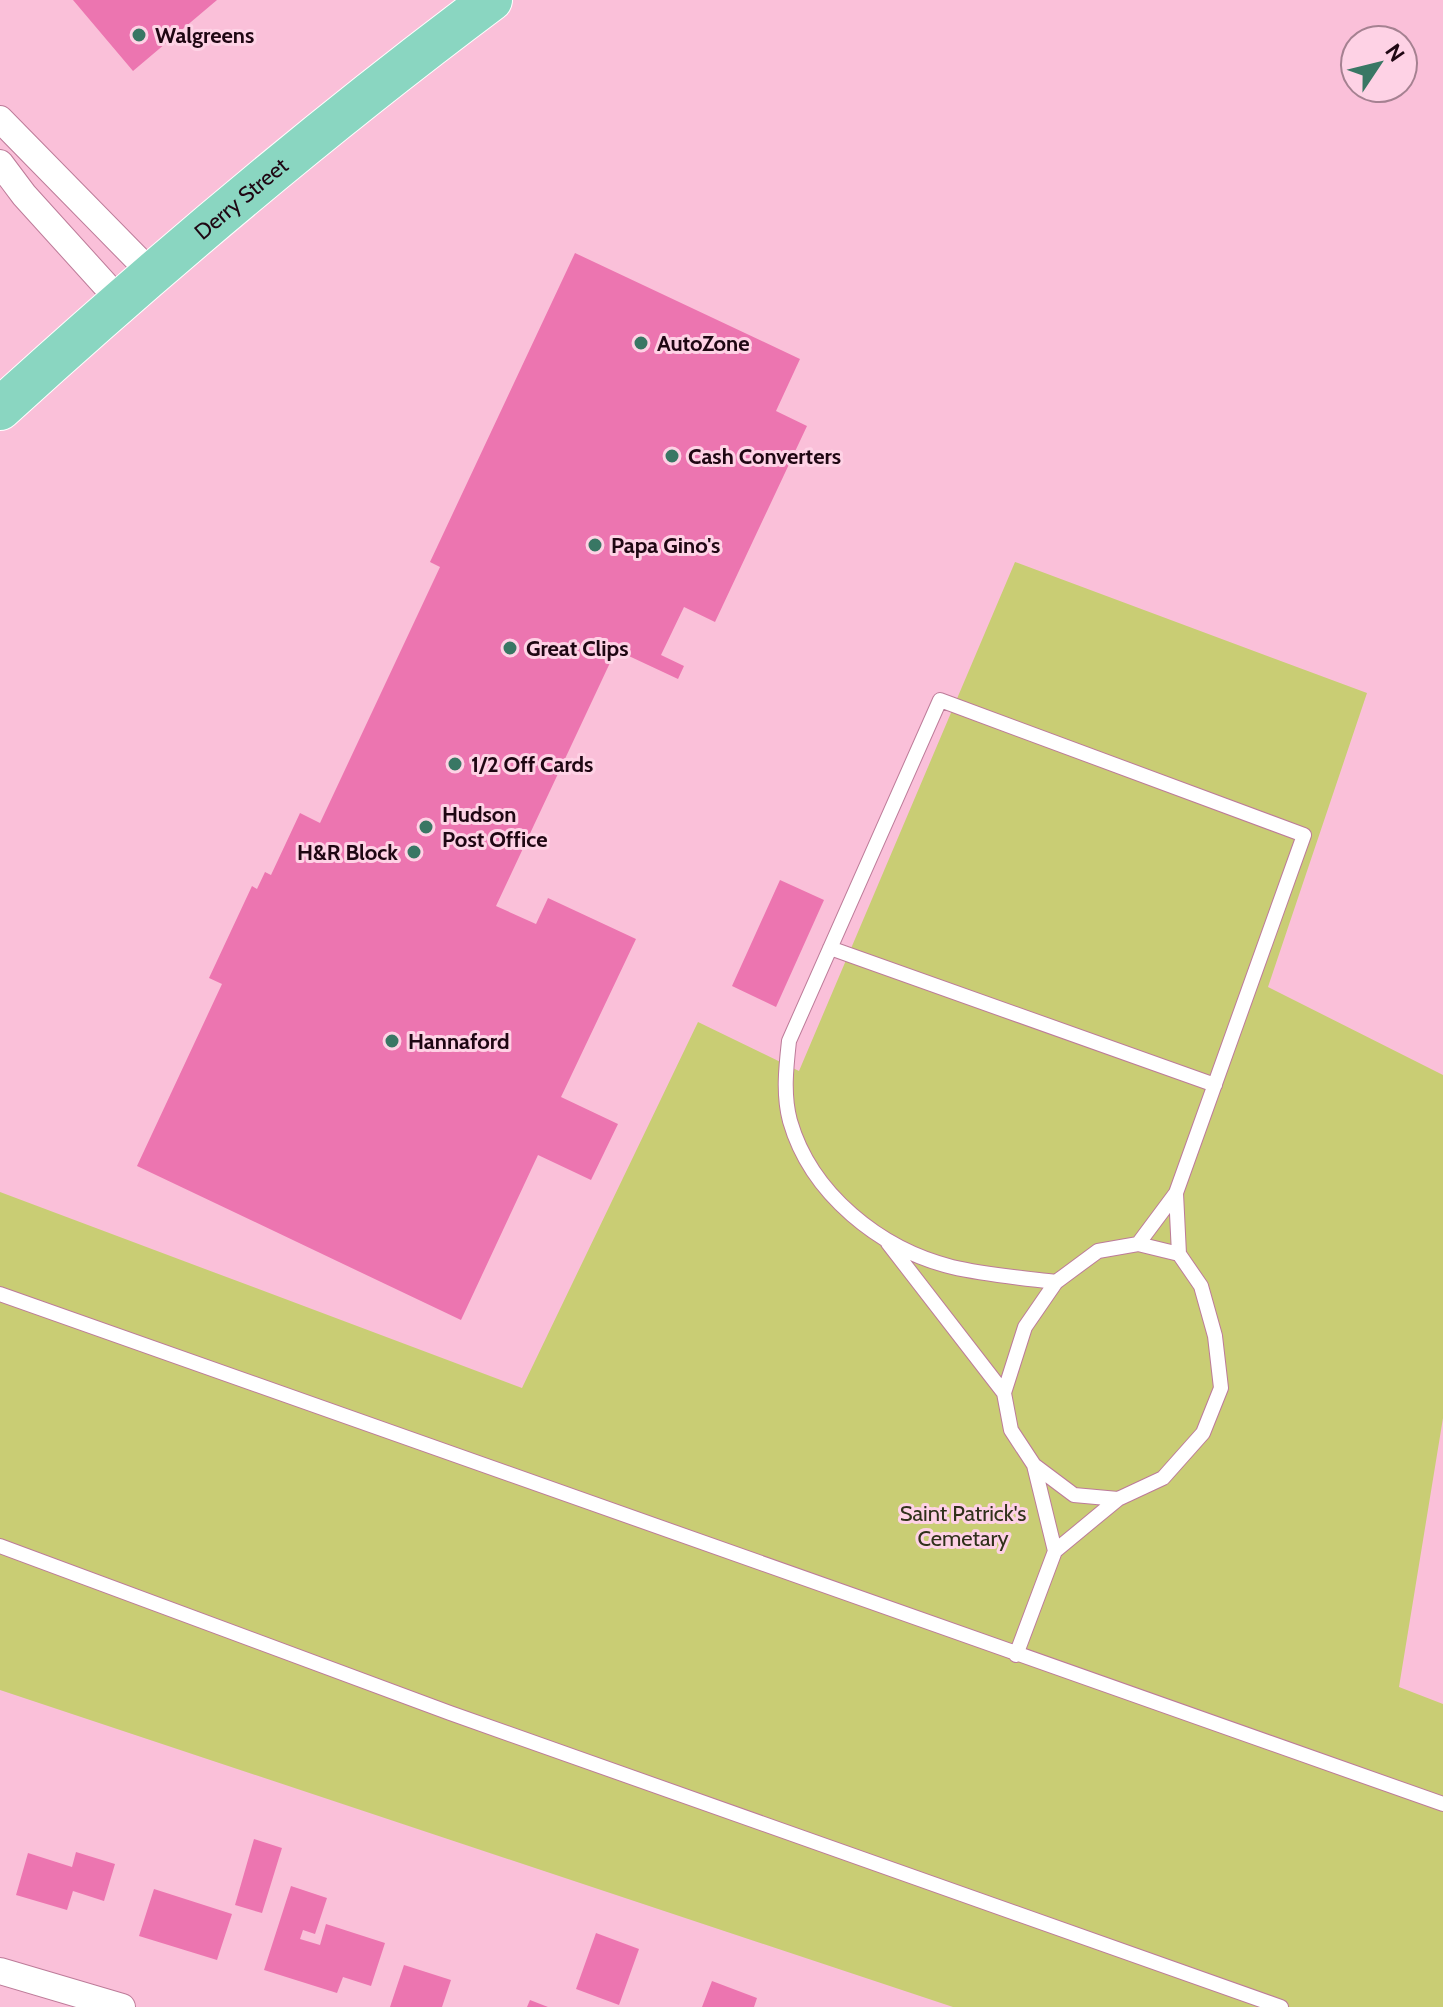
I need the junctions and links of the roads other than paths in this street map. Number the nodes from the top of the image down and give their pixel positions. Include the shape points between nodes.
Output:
1 (491, 0) edge
2 (0, 119) edge
3 (0, 163) edge
4 (151, 273) junction
5 (119, 300) junction
6 (0, 409) edge
7 (830, 948) junction
8 (1215, 1085) junction
9 (1176, 1193) junction
10 (887, 1243) junction
11 (1138, 1244) junction
12 (1179, 1254) junction
13 (1056, 1282) junction
14 (0, 1294) edge
15 (1004, 1393) junction
16 (1034, 1465) junction
17 (1118, 1499) junction
18 (0, 1546) edge
19 (1055, 1551) junction
20 (1016, 1655) junction
21 (1443, 1804) edge
22 (0, 1971) edge
23 (122, 2007) edge
24 (1281, 2007) edge

1 - 4 main road, Derry Street
2 - 4 street
3 - 5 street
4 - 5 main road, Derry Street
5 - 6 main road, Derry Street
7 - 8 lane
7 - 8 lane via 940,700 1304,835
7 - 10 lane via 789,1041 785,1086 790,1120 820,1182
8 - 9 lane
9 - 11 lane
9 - 12 lane
10 - 13 lane via 951,1267
10 - 15 lane
11 - 12 lane
11 - 13 lane via 1098,1251
12 - 17 lane via 1201,1286 1215,1336 1221,1388 1203,1433 1163,1478
13 - 15 lane via 1025,1327
14 - 20 lane
15 - 16 lane via 1011,1430
16 - 17 lane via 1074,1495
16 - 19 lane
17 - 19 lane
18 - 24 lane via 450,1713
19 - 20 lane
20 - 21 lane
22 - 23 street

